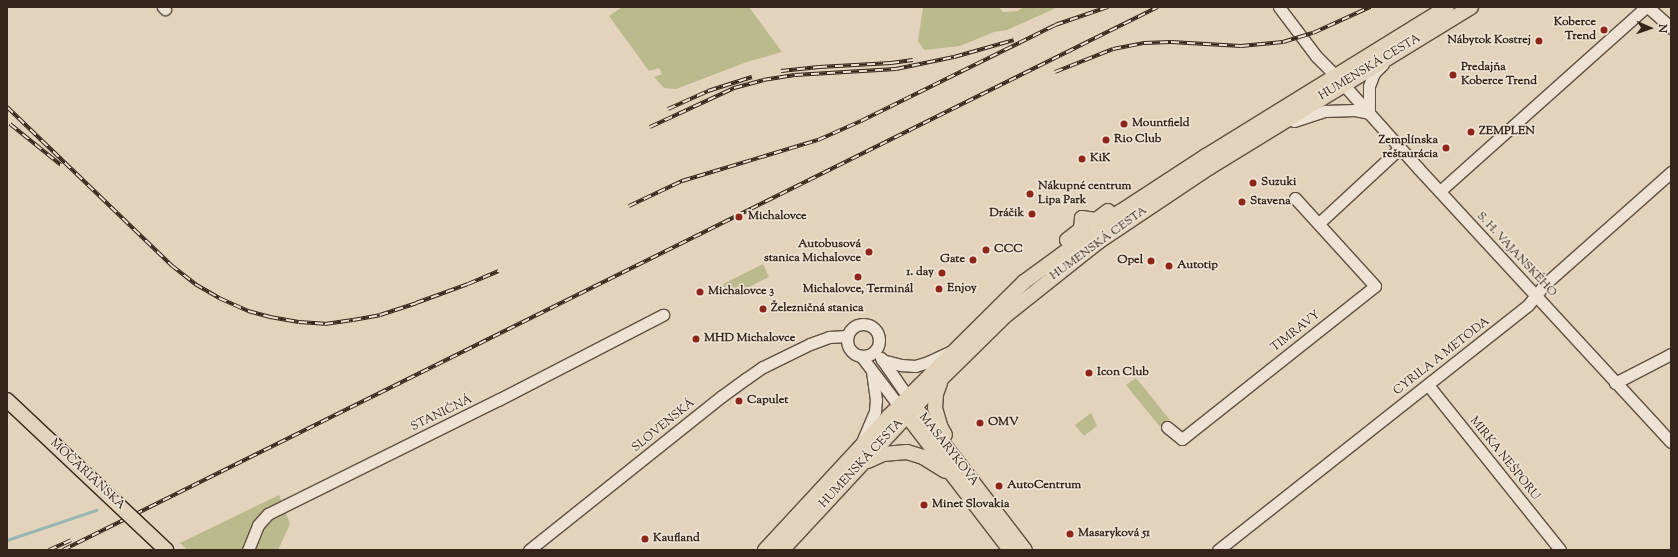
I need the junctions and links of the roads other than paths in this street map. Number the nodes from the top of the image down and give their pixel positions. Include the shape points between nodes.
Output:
1 (1280, 7) edge
2 (1447, 7) edge
3 (1470, 7) edge
4 (1647, 7) edge
5 (1671, 28) edge
6 (1396, 52) junction
7 (1340, 80) junction
8 (1369, 113) junction
9 (1267, 132) junction
10 (1400, 148) junction
11 (1669, 179) edge
12 (1440, 191) junction
13 (1295, 198) dead end
14 (1319, 223) junction
15 (1536, 296) junction
16 (663, 315) dead end
17 (847, 336) junction
18 (877, 348) junction
19 (954, 350) junction
20 (1671, 354) edge
21 (861, 356) junction
22 (882, 360) junction
23 (872, 374) junction
24 (943, 377) junction
25 (1615, 383) junction
26 (1428, 385) junction
27 (7, 400) edge
28 (907, 407) junction
29 (1167, 427) dead end
30 (1671, 442) edge
31 (860, 457) junction
32 (960, 464) junction
33 (956, 479) junction
34 (166, 550) edge
35 (248, 550) edge
36 (529, 550) edge
37 (765, 550) edge
38 (782, 550) edge
39 (1010, 550) edge
40 (1026, 550) edge
41 (1218, 550) edge
42 (1560, 550) edge

1 - 7 street, S. H. VAJANSKÉHO via 1316,56
2 - 7 main road, HUMENSKÁ CESTA
3 - 6 main road, HUMENSKÁ CESTA
4 - 5 street
4 - 12 street
6 - 7 main road, HUMENSKÁ CESTA
6 - 8 street via 1374,73 1368,86
7 - 8 street, S. H. VAJANSKÉHO
7 - 9 main road, HUMENSKÁ CESTA
7 - 19 main road, HUMENSKÁ CESTA via 1206,156 1120,212 1109,210 1096,220 1082,218 1081,229 1064,242 1061,255 1024,282
8 - 9 street via 1355,110 1325,110
8 - 10 street, S. H. VAJANSKÉHO
9 - 24 main road, HUMENSKÁ CESTA via 1210,166 1098,242 1005,316
10 - 12 street, S. H. VAJANSKÉHO
10 - 14 street
11 - 15 street, CYRILA A METODA via 1546,284
12 - 15 street, S. H. VAJANSKÉHO
13 - 14 street, TIMRAVY
14 - 29 street, TIMRAVY via 1375,286 1182,440
15 - 25 street, S. H. VAJANSKÉHO
15 - 26 street, CYRILA A METODA
16 - 35 street, STANIČNÁ via 268,514 258,525
17 - 18 street via 854,326 869,325 878,334
17 - 21 street via 849,349
17 - 36 street, SLOVENSKÁ via 825,338 763,368 734,387
18 - 21 street via 868,355
18 - 22 street
19 - 22 street via 914,366
19 - 28 main road, HUMENSKÁ CESTA
20 - 25 street
21 - 23 street
22 - 28 street
23 - 28 street
23 - 31 street via 875,411
24 - 28 main road, HUMENSKÁ CESTA
24 - 32 main road via 936,394 936,417
25 - 30 street, S. H. VAJANSKÉHO
26 - 41 street, CYRILA A METODA
26 - 42 street, MIRKA NEŠPORU
27 - 34 main road, MOČARIANSKA, bridge
28 - 31 main road, HUMENSKÁ CESTA
28 - 32 main road, MASARYKOVA
28 - 33 main road, MASARYKOVA
31 - 33 main road via 907,452 923,457
31 - 37 main road, HUMENSKÁ CESTA
31 - 38 main road, HUMENSKÁ CESTA
32 - 40 main road, MASARYKOVA
33 - 39 main road, MASARYKOVA

